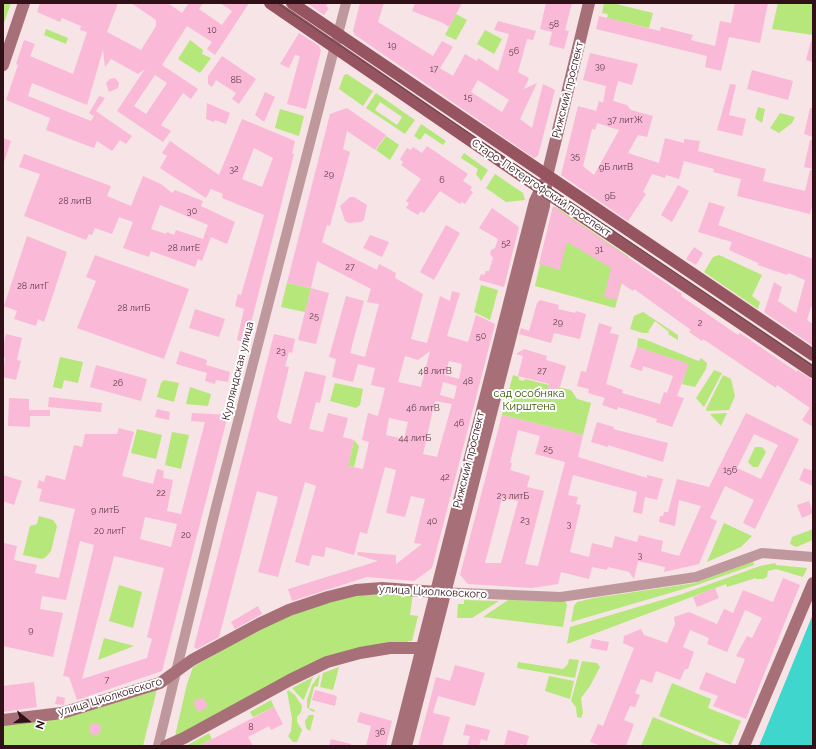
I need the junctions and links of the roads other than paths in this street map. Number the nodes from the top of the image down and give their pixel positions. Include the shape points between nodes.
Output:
1 (24, 3) edge
2 (270, 3) edge
3 (292, 3) edge
4 (346, 3) edge
5 (589, 3) edge
6 (338, 34) junction
7 (335, 47) junction
8 (3, 65) edge
9 (546, 176) junction
10 (543, 190) junction
11 (813, 355) edge
12 (813, 372) edge
13 (813, 557) edge
14 (813, 583) edge
15 (441, 592) junction
16 (427, 648) junction
17 (176, 673) junction
18 (3, 720) edge
19 (158, 746) edge
20 (166, 746) edge
21 (397, 746) edge
22 (406, 746) edge
23 (744, 746) edge

1 - 8 street
2 - 7 main road, Старо-Петергофский проспект
3 - 6 main road, Старо-Петергофский проспект
4 - 6 street, Курляндская улица
5 - 9 street, Рижский проспект
6 - 7 street, Курляндская улица
6 - 9 main road, Старо-Петергофский проспект
7 - 10 main road, Старо-Петергофский проспект
7 - 17 street, Курляндская улица via 218,499
9 - 10 street, Рижский проспект
9 - 11 main road, Старо-Петергофский проспект
10 - 12 main road, Старо-Петергофский проспект
10 - 15 street, Рижский проспект via 535,201
13 - 15 street, улица Циолковского via 762,553 696,577 561,597
14 - 23 street
15 - 16 street, Рижский проспект
15 - 17 street, улица Циолковского via 382,588 356,590 328,597 288,610 258,624 192,660
16 - 20 street via 375,650 327,662
16 - 21 street, Рижский проспект
16 - 22 street, Рижский проспект
17 - 18 street, улица Циолковского via 160,683 62,714
17 - 19 street, Курляндская улица

